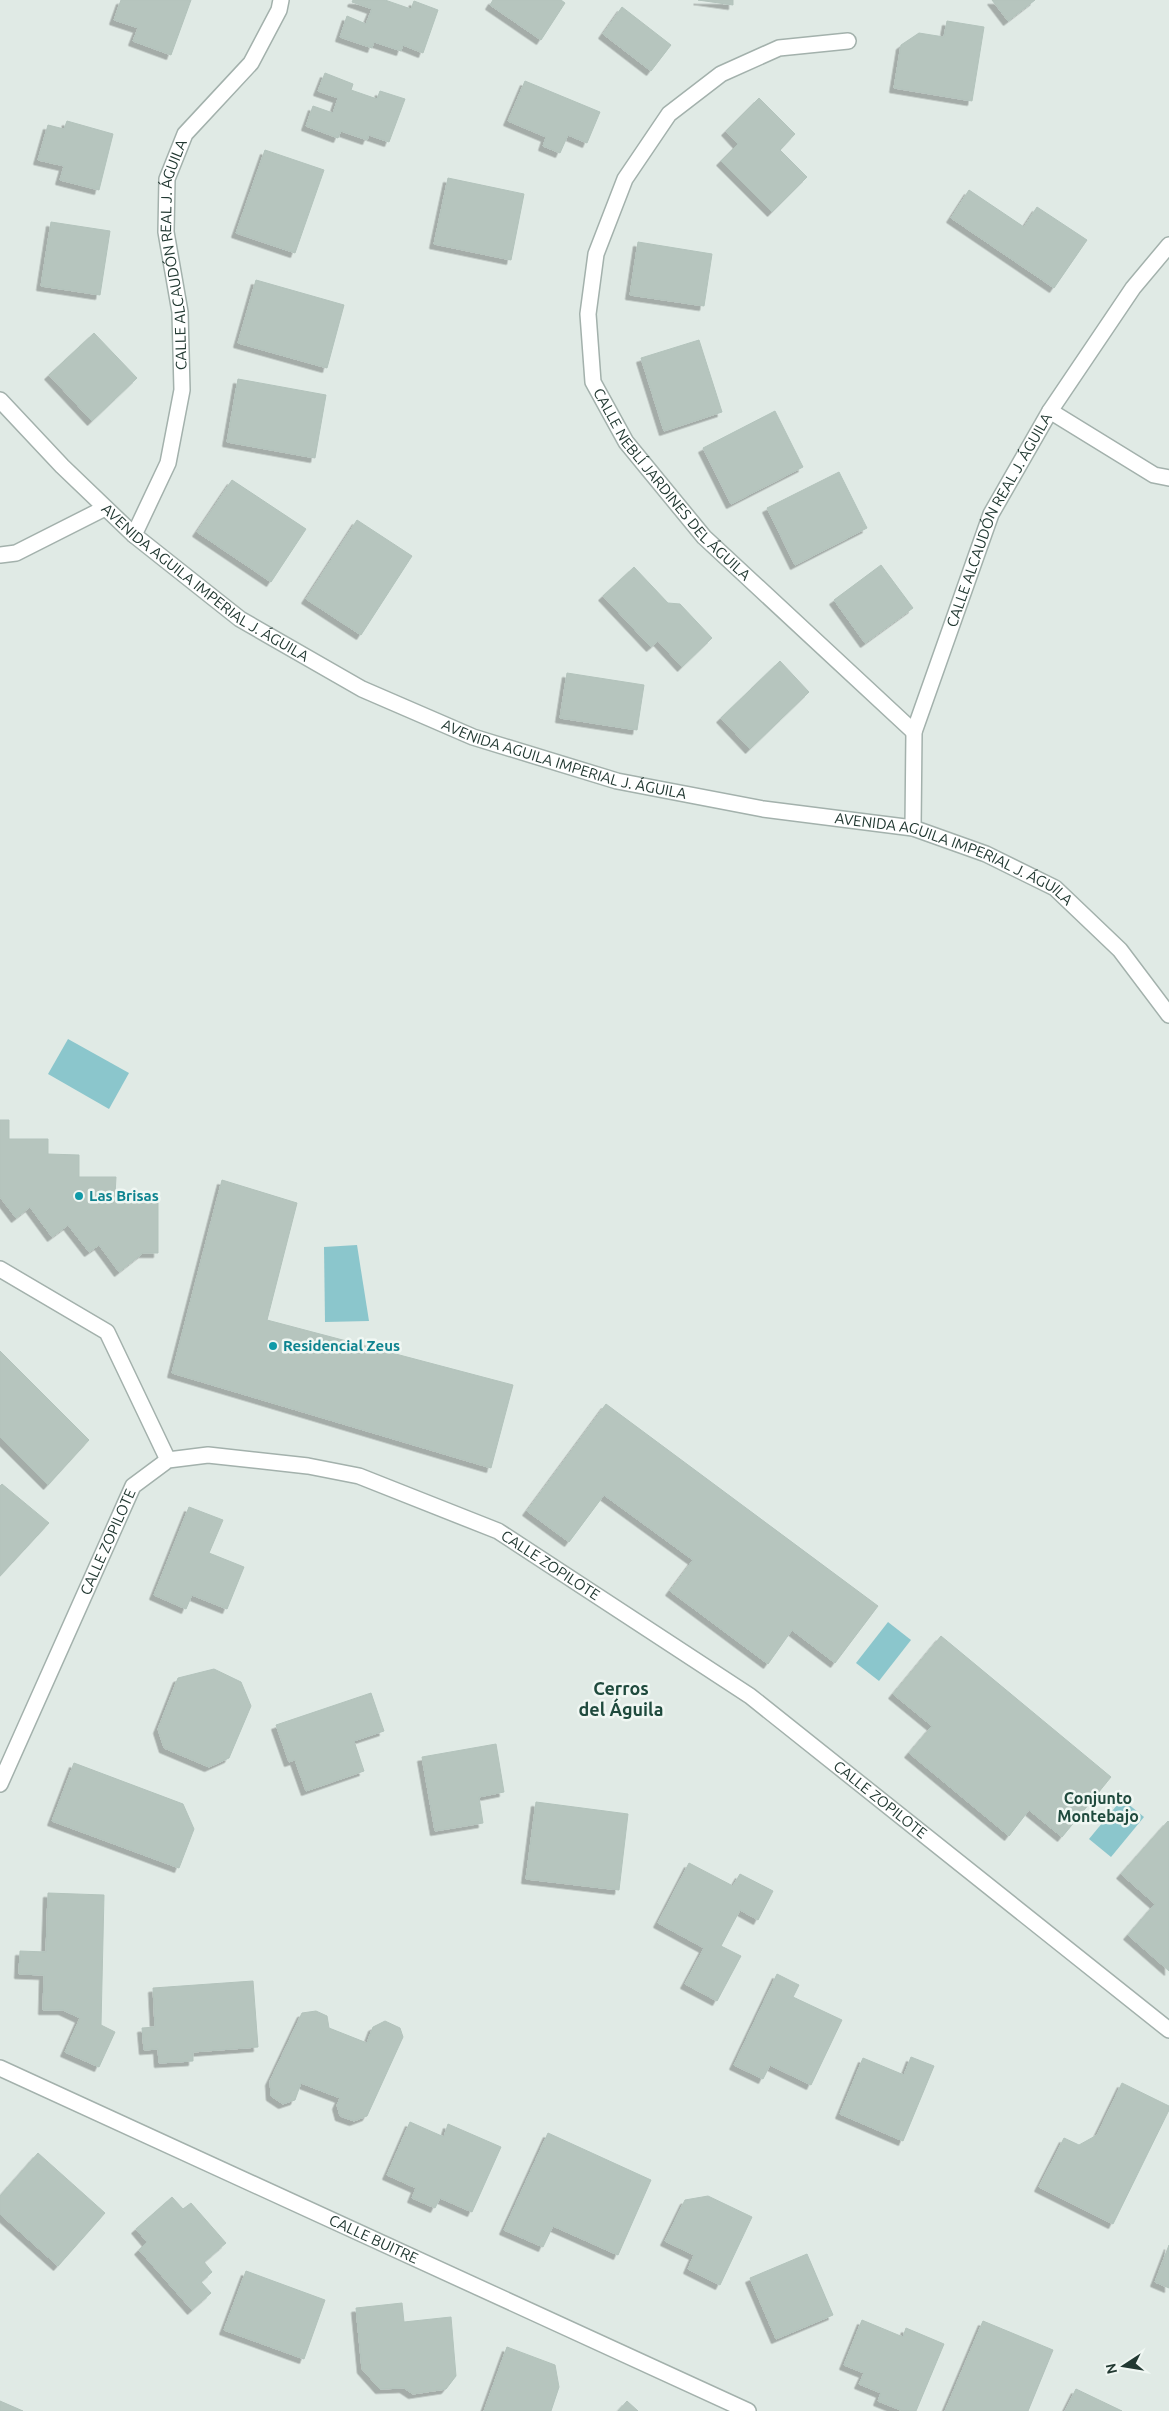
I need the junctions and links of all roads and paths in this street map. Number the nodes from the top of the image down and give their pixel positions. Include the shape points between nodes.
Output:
1 (281, 0) edge
2 (848, 40) dead end
3 (1169, 245) edge
4 (0, 400) edge
5 (1050, 412) junction
6 (1169, 478) edge
7 (105, 508) junction
8 (134, 535) junction
9 (0, 555) edge
10 (914, 732) junction
11 (913, 828) junction
12 (1169, 1015) edge
13 (0, 1269) edge
14 (168, 1460) junction
15 (0, 1784) edge
16 (1169, 2030) edge
17 (0, 2068) edge
18 (748, 2411) edge

1 - 8 street, CALLE ALCAUDÓN REAL J. ÁGUILA via 251,64 185,134 167,179 166,232 180,312 182,390 168,463
2 - 10 street, CALLE NEBLÍ JARDINES DEL ÁGUILA via 779,48 721,74 668,114 625,179 596,254 588,314 593,382 626,442 704,537
3 - 5 street, CALLE ALCAUDÓN REAL J. ÁGUILA via 1133,288
4 - 7 street, AVENIDA AGUILA IMPERIAL J. ÁGUILA
5 - 6 street via 1154,475
5 - 10 street, CALLE ALCAUDÓN REAL J. ÁGUILA via 991,514
7 - 8 street, AVENIDA AGUILA IMPERIAL J. ÁGUILA
7 - 9 street via 16,553
8 - 11 street, AVENIDA AGUILA IMPERIAL J. ÁGUILA via 240,619 362,689 474,737 617,781 762,809
10 - 11 street, CALLE ALCAUDÓN REAL J. ÁGUILA
11 - 12 street, AVENIDA AGUILA IMPERIAL J. ÁGUILA via 986,854 1055,888 1120,950
13 - 14 street via 107,1332
14 - 15 street, CALLE ZOPILOTE via 133,1486
14 - 16 street, CALLE ZOPILOTE via 208,1455 308,1466 359,1476 498,1531 750,1696
17 - 18 street, CALLE BUITRE

